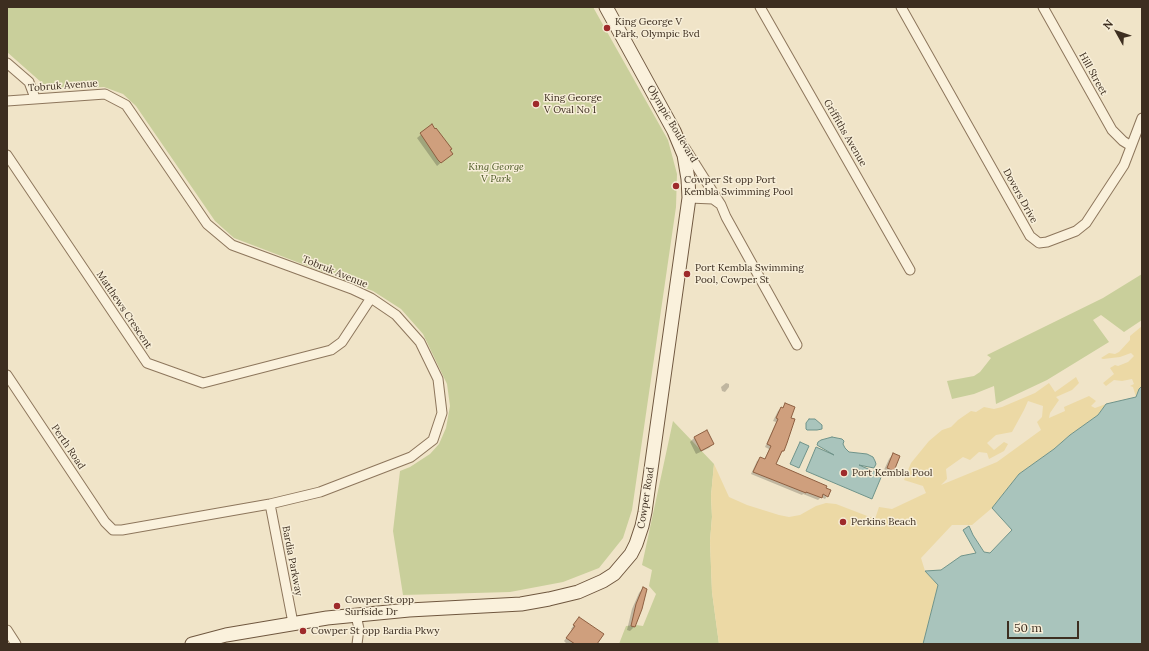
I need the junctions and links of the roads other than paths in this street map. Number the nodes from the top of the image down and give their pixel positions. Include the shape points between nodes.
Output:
1 (606, 7) edge
2 (760, 7) edge
3 (901, 7) edge
4 (1043, 7) edge
5 (7, 63) edge
6 (35, 98) junction
7 (7, 101) edge
8 (1142, 118) edge
9 (674, 131) junction
10 (1131, 146) junction
11 (7, 155) edge
12 (689, 198) junction
13 (721, 205) junction
14 (910, 270) dead end
15 (371, 298) junction
16 (797, 346) dead end
17 (7, 375) edge
18 (270, 504) junction
19 (113, 530) joint
20 (356, 614) junction
21 (293, 623) junction
22 (7, 630) edge
23 (16, 644) edge
24 (192, 644) edge
25 (357, 644) edge

1 - 9 main road, Olympic Boulevard
2 - 14 street, Griffiths Avenue
3 - 10 street, Dovers Drive via 1030,236 1039,243 1076,231 1086,223 1124,164
4 - 10 street, Hill Street via 1112,130
5 - 6 street via 29,82
6 - 7 street, Tobruk Avenue
6 - 15 street, Tobruk Avenue via 105,94 126,105 207,224 232,245
8 - 10 street, Dovers Drive
9 - 12 main road, Cowper Road via 686,164
9 - 13 street, Olympic Boulevard
11 - 15 street, Matthews Crescent via 147,363 203,382 331,350 342,342
12 - 13 street via 713,199
12 - 20 main road, Cowper Road via 642,526 636,544 623,565 614,574 591,587 549,599 521,604
13 - 16 street, Olympic Boulevard
15 - 18 street, Tobruk Avenue via 396,315 420,342 438,379 442,413 433,440 411,457 320,492
17 - 19 street, Perth Road via 104,522
18 - 19 street, Tobruk Avenue
18 - 21 street, Bardia Parkway
20 - 21 main road, Cowper Road
20 - 25 street via 359,629
21 - 24 main road, Cowper Road
22 - 23 street

